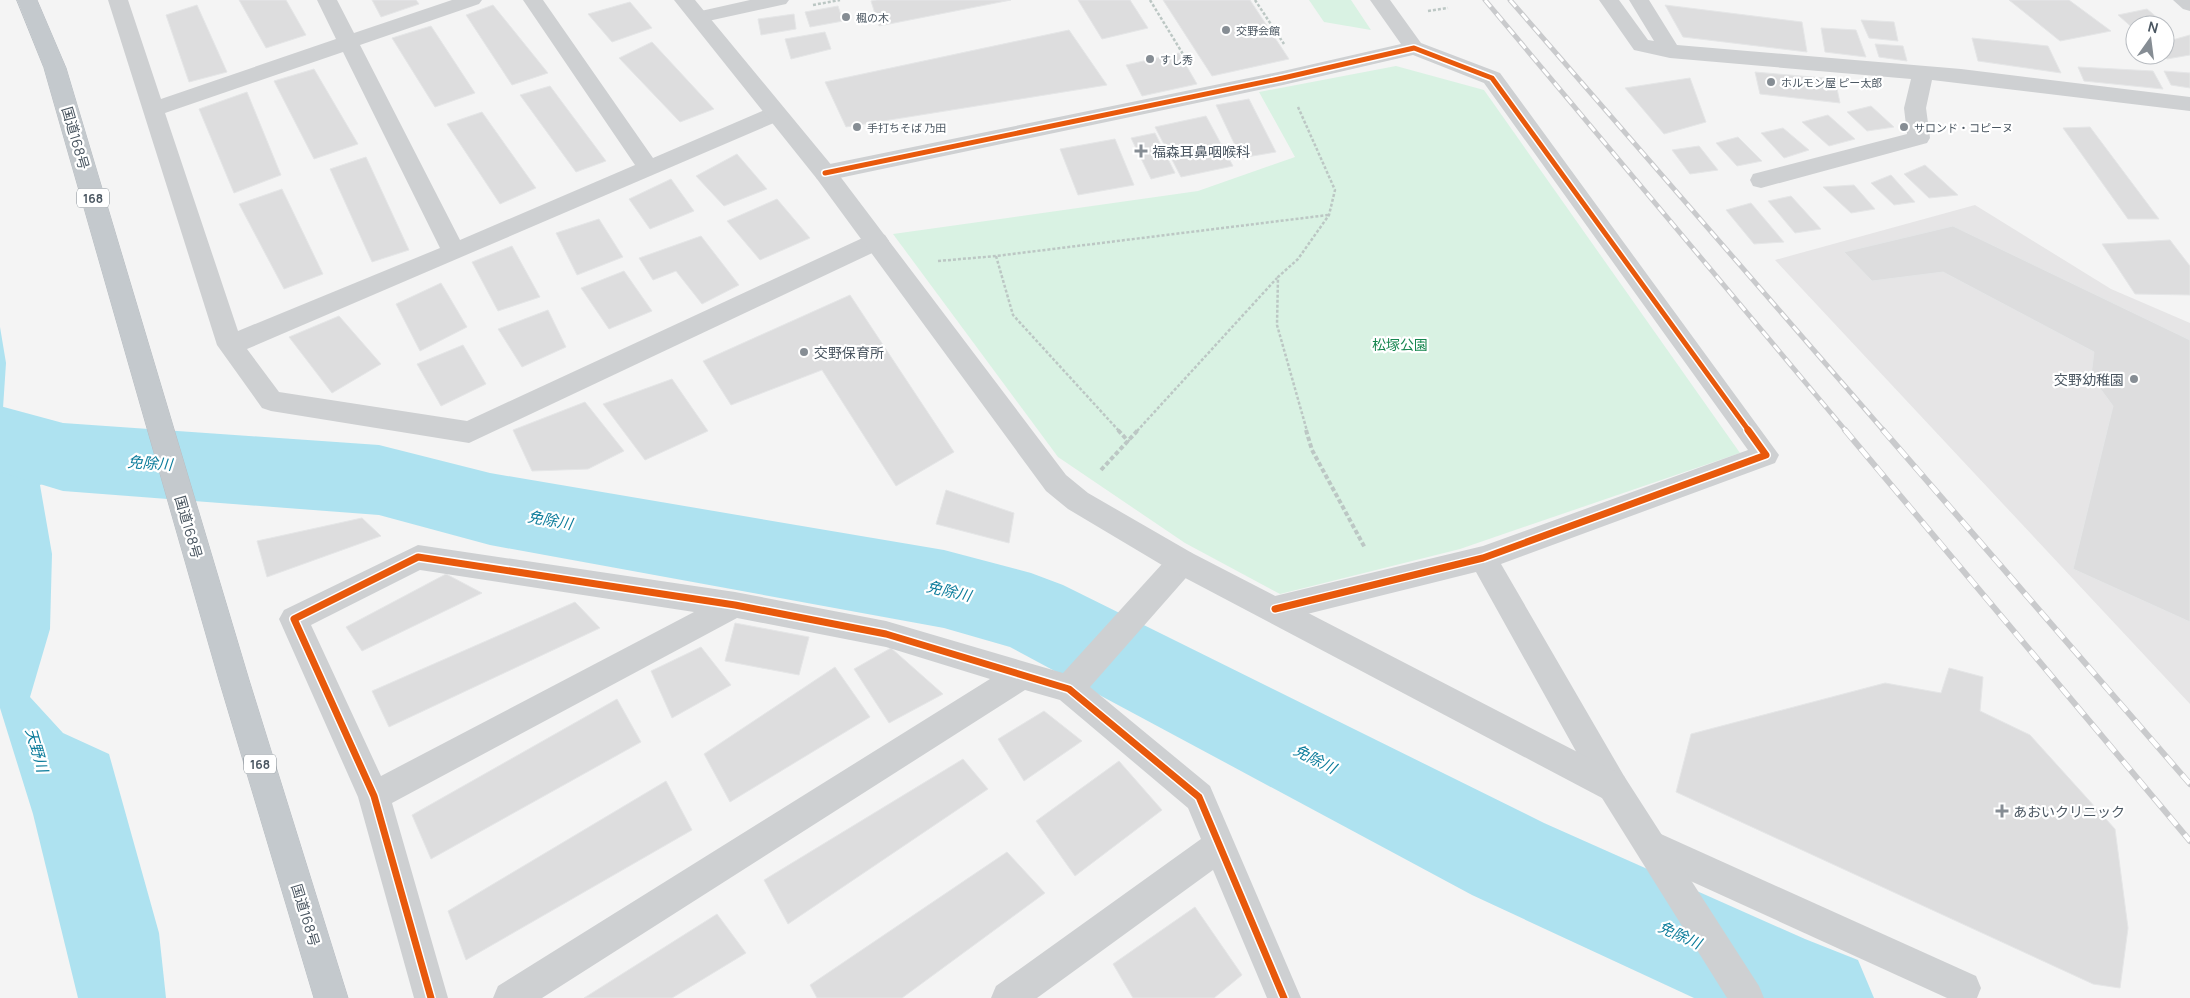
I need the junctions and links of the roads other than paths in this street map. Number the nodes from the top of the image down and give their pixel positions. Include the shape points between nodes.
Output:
1 (27, 0) edge
2 (118, 0) edge
3 (327, 0) edge
4 (472, 0) edge
5 (533, 0) edge
6 (779, 0) edge
7 (1380, 0) edge
8 (1608, 0) edge
9 (1640, 0) edge
10 (2183, 0) edge
11 (2190, 5) edge
12 (692, 8) edge
13 (348, 42) junction
14 (1414, 48) junction
15 (1670, 51) junction
16 (1923, 73) junction
17 (2190, 104) edge
18 (154, 108) junction
19 (775, 114) junction
20 (649, 169) junction
21 (825, 172) junction
22 (1761, 180) dead end
23 (877, 241) junction
24 (454, 252) junction
25 (230, 345) junction
26 (1483, 558) junction
27 (1182, 562) junction
28 (735, 605) junction
29 (1274, 609) junction
30 (1021, 676) junction
31 (1069, 690) junction
32 (1613, 787) junction
33 (374, 796) junction
34 (1220, 846) junction
35 (1652, 846) junction
36 (1964, 988) dead end
37 (332, 998) edge
38 (431, 998) edge
39 (510, 998) edge
40 (1008, 998) edge
41 (1284, 998) edge
42 (1747, 998) edge

1 - 37 highway, 国道168号 / 168 via 55,68 189,529
2 - 18 street
3 - 13 street
4 - 13 street
5 - 20 street
6 - 12 street
7 - 14 street
8 - 15 street via 1641,44
9 - 15 street
10 - 11 street
12 - 19 street
13 - 18 street
13 - 24 street
14 - 21 street
14 - 26 street via 1492,78 1766,455
15 - 16 street
16 - 17 street
16 - 22 street via 1916,108 1919,138
18 - 25 street
19 - 20 street
19 - 21 street
20 - 24 street
21 - 23 street
23 - 25 street via 469,432 271,401
23 - 27 street via 1056,484 1078,501
24 - 25 street
26 - 29 street
26 - 32 street
27 - 29 street
27 - 31 street
28 - 30 street via 886,634
28 - 33 street
28 - 33 street via 418,557 294,618
29 - 32 street
30 - 31 street
30 - 39 street
31 - 34 street via 1199,797
32 - 35 street
33 - 38 street
34 - 40 street
34 - 41 street
35 - 36 street
35 - 42 street

